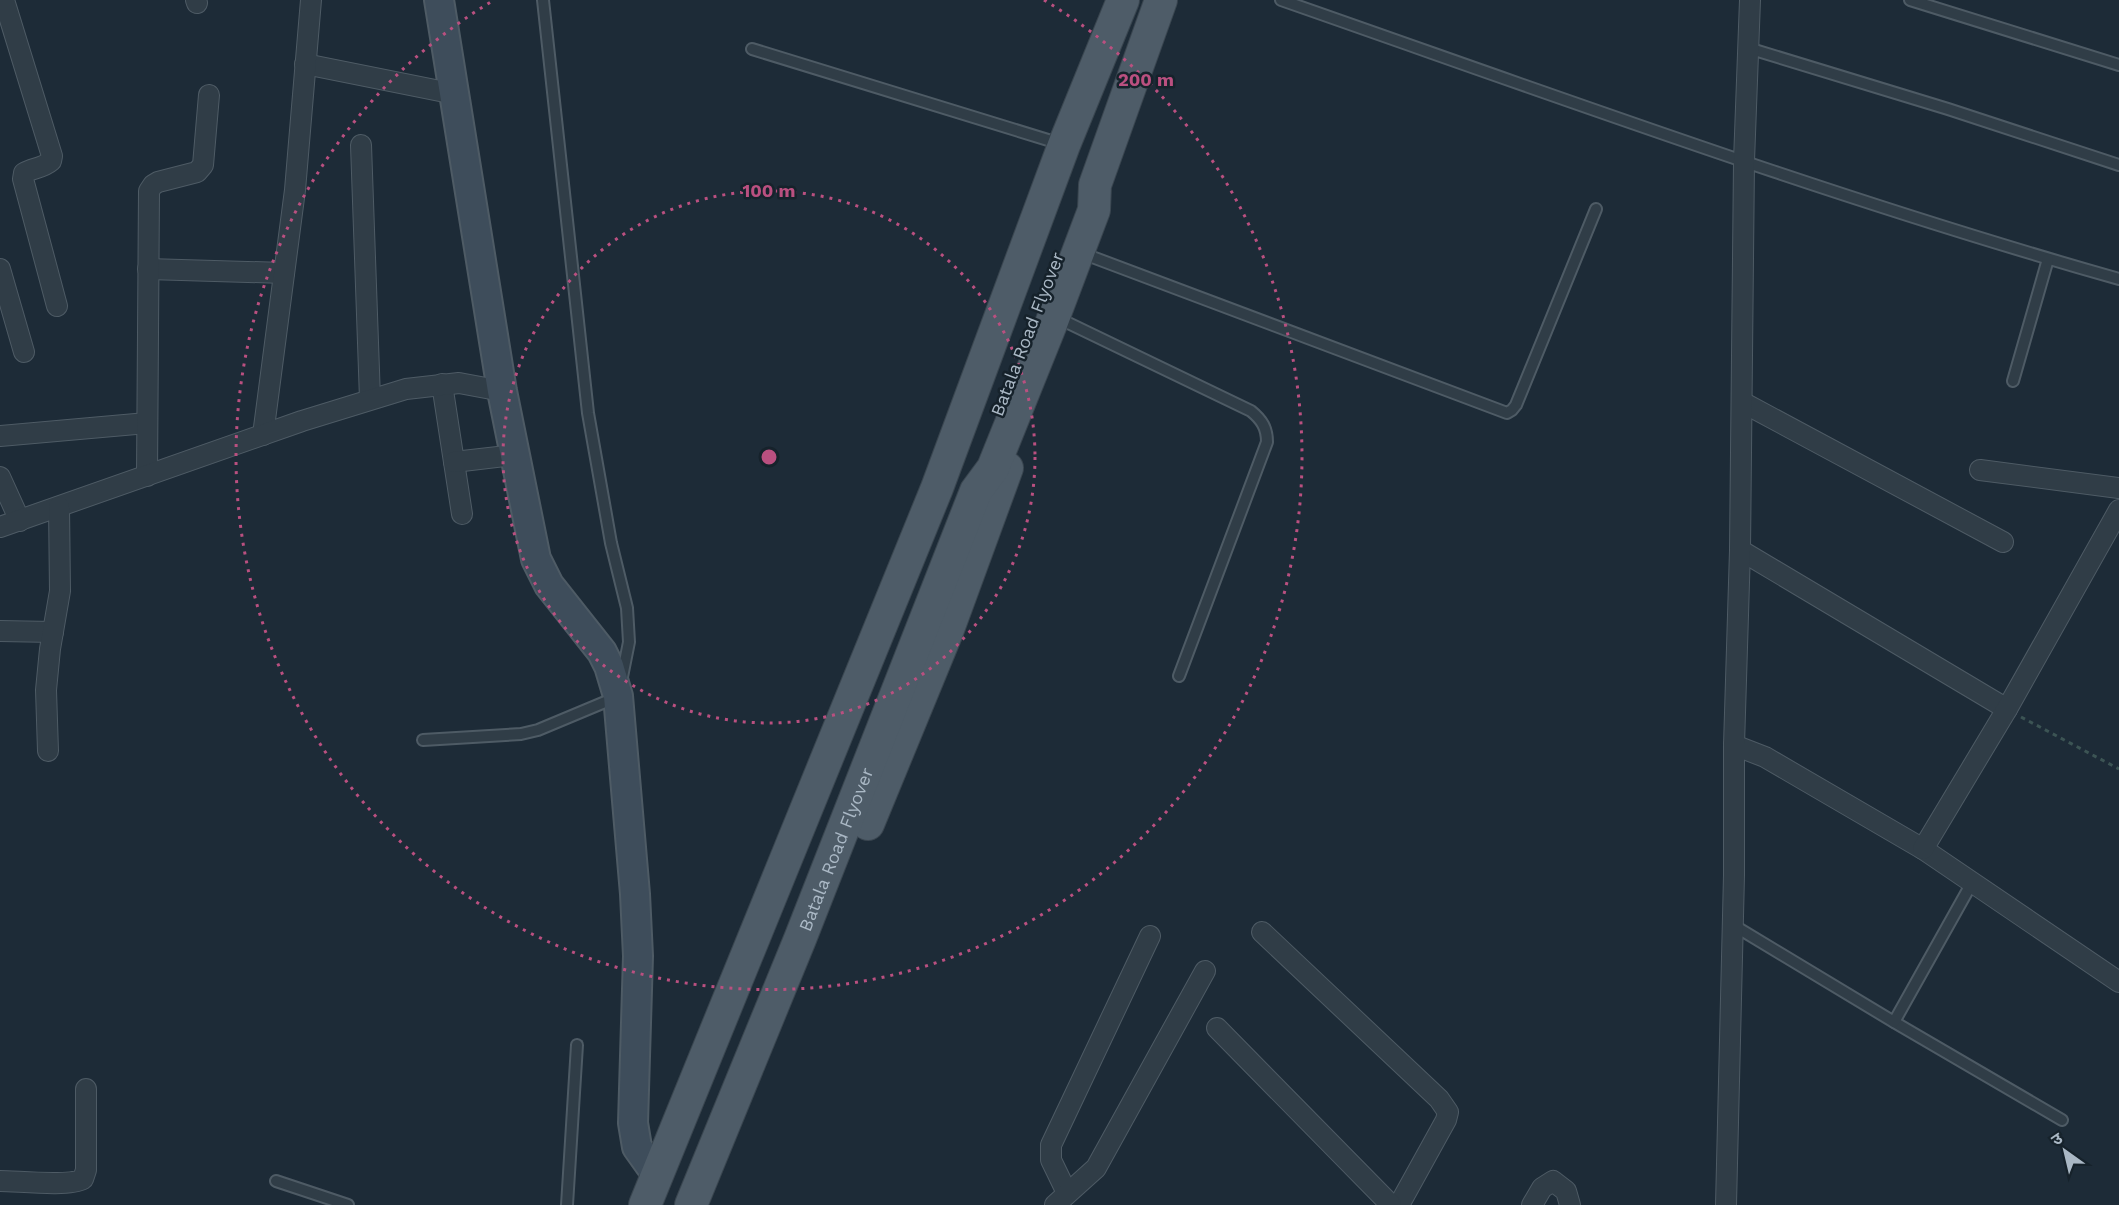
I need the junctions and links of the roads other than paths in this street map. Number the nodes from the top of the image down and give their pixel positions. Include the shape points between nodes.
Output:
1 (4, 0) edge
2 (311, 0) edge
3 (439, 0) edge
4 (543, 0) edge
5 (1123, 0) edge
6 (1161, 0) edge
7 (1184, 0) edge
8 (1281, 0) edge
9 (1750, 0) edge
10 (1910, 0) edge
11 (1748, 48) junction
12 (752, 49) dead end
13 (305, 64) junction
14 (2119, 64) edge
15 (454, 94) junction
16 (209, 95) dead end
17 (361, 145) dead end
18 (1064, 145) junction
19 (1744, 161) junction
20 (2119, 165) edge
21 (1596, 209) dead end
22 (1087, 255) junction
23 (2048, 259) junction
24 (0, 268) edge
25 (148, 269) junction
26 (284, 273) junction
27 (2119, 279) edge
28 (57, 306) dead end
29 (1062, 320) junction
30 (24, 352) dead end
31 (2013, 381) dead end
32 (442, 384) junction
33 (502, 390) junction
34 (370, 399) junction
35 (1742, 402) junction
36 (147, 423) junction
37 (263, 435) junction
38 (0, 436) edge
39 (514, 455) junction
40 (454, 462) junction
41 (1980, 470) dead end
42 (147, 476) junction
43 (0, 477) edge
44 (2119, 488) edge
45 (59, 507) junction
46 (2119, 510) edge
47 (462, 514) dead end
48 (20, 521) junction
49 (0, 527) edge
50 (2003, 542) dead end
51 (1740, 550) junction
52 (0, 631) edge
53 (53, 632) junction
54 (1179, 676) dead end
55 (618, 696) junction
56 (2007, 709) junction
57 (423, 740) dead end
58 (1734, 745) junction
59 (48, 751) dead end
60 (1923, 849) junction
61 (1972, 881) junction
62 (1733, 925) junction
63 (1262, 932) dead end
64 (1150, 936) dead end
65 (1205, 971) dead end
66 (2119, 982) edge
67 (1893, 1023) junction
68 (1217, 1028) dead end
69 (577, 1045) dead end
70 (86, 1089) dead end
71 (2062, 1120) dead end
72 (657, 1175) junction
73 (0, 1181) edge
74 (276, 1181) dead end
75 (1061, 1199) edge
76 (348, 1205) edge
77 (567, 1205) edge
78 (645, 1205) edge
79 (691, 1205) edge
80 (712, 1205) edge
81 (1391, 1205) edge
82 (1399, 1205) edge
83 (1532, 1205) edge
84 (1570, 1205) edge
85 (1726, 1205) edge

1 - 28 street via 52,156 48,164 29,170 22,179
2 - 13 street
3 - 15 street
4 - 55 lane via 588,413 597,476 629,624 627,657
5 - 18 main road
6 - 79 main road, Batala Road Flyover via 1095,185 1076,207 977,465 976,491
7 - 22 main road
8 - 19 lane
9 - 11 street
10 - 14 lane
11 - 19 street
11 - 20 lane
12 - 18 lane
13 - 15 street
13 - 26 street
15 - 33 street
16 - 25 street via 203,165 197,172 158,182 149,191
17 - 34 street
18 - 72 main road via 938,488
19 - 23 lane
19 - 35 street
21 - 22 lane via 1516,405 1507,413
22 - 29 main road
23 - 27 lane
23 - 31 lane
24 - 30 street
25 - 26 street
25 - 36 street
26 - 37 street
29 - 54 lane via 1251,411 1267,432 1267,442
29 - 80 main road via 947,632
32 - 33 street
32 - 34 street
32 - 40 street
33 - 39 street
34 - 37 street
35 - 50 street
35 - 51 street
36 - 38 street
36 - 42 street
37 - 42 street
39 - 40 street
39 - 55 street via 536,559 560,600 602,652
40 - 47 street
41 - 44 street
42 - 45 street
43 - 48 street
45 - 48 street
45 - 53 street via 62,567
46 - 56 street
48 - 49 street
51 - 56 street
51 - 58 street
52 - 53 street
53 - 59 street via 46,690
55 - 57 lane via 538,730
55 - 72 street via 638,956 633,1123 636,1147
56 - 60 street
58 - 60 street via 1765,757
58 - 62 street
60 - 61 street
61 - 66 street
61 - 67 lane
62 - 67 lane
62 - 85 street
63 - 82 street via 1439,1099 1448,1112
64 - 75 street via 1051,1145
65 - 75 street via 1096,1168
67 - 71 lane
68 - 81 street
69 - 77 lane
70 - 73 street via 83,1179
72 - 78 main road
74 - 76 lane
83 - 84 street via 1542,1188 1553,1181 1566,1191

